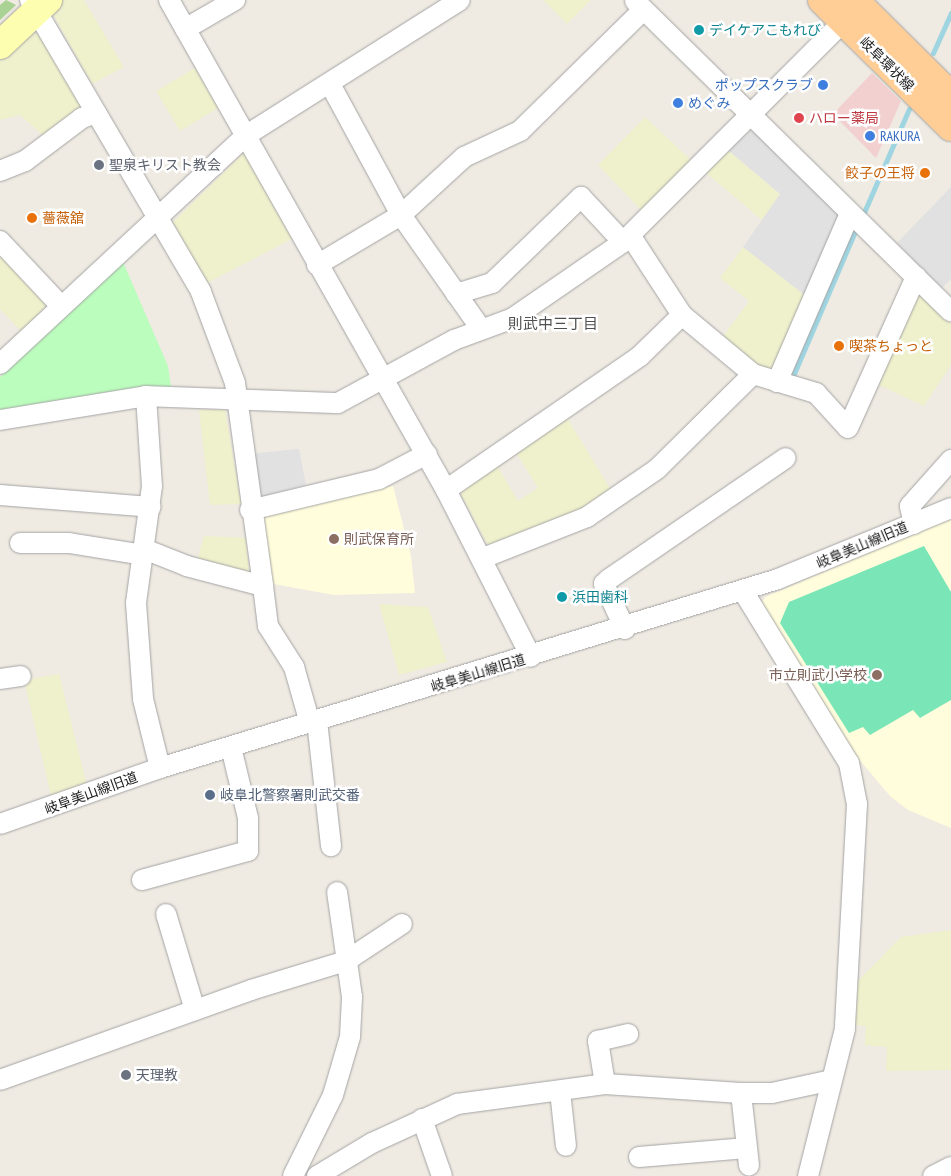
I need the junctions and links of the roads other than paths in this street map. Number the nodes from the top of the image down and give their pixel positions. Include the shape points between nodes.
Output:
1 (169, 0) edge
2 (235, 0) edge
3 (460, 0) edge
4 (822, 0) edge
5 (39, 3) edge
6 (639, 5) edge
7 (849, 11) edge
8 (185, 29) junction
9 (0, 44) edge
10 (330, 84) junction
11 (951, 96) edge
12 (96, 113) junction
13 (750, 114) junction
14 (951, 127) edge
15 (245, 136) junction
16 (0, 171) edge
17 (401, 215) junction
18 (157, 218) junction
19 (857, 219) junction
20 (626, 238) junction
21 (0, 241) edge
22 (317, 264) junction
23 (916, 277) junction
24 (456, 294) junction
25 (61, 306) junction
26 (951, 311) edge
27 (682, 315) junction
28 (481, 329) junction
29 (0, 364) edge
30 (753, 374) junction
31 (383, 380) junction
32 (777, 382) junction
33 (146, 396) junction
34 (237, 398) junction
35 (0, 420) edge
36 (427, 454) junction
37 (786, 458) dead end
38 (951, 460) edge
39 (446, 490) junction
40 (0, 496) edge
41 (151, 507) junction
42 (951, 508) edge
43 (250, 510) junction
44 (914, 524) junction
45 (20, 543) dead end
46 (144, 552) junction
47 (483, 558) junction
48 (263, 586) junction
49 (743, 591) junction
50 (625, 629) junction
51 (531, 657) junction
52 (21, 676) dead end
53 (0, 679) edge
54 (314, 722) junction
55 (231, 747) junction
56 (160, 768) junction
57 (0, 824) edge
58 (331, 846) dead end
59 (142, 880) dead end
60 (337, 892) dead end
61 (166, 914) dead end
62 (402, 924) dead end
63 (346, 961) junction
64 (195, 1010) junction
65 (628, 1034) dead end
66 (0, 1080) edge
67 (832, 1080) junction
68 (605, 1084) junction
69 (560, 1091) junction
70 (741, 1093) junction
71 (422, 1119) junction
72 (566, 1146) dead end
73 (639, 1157) dead end
74 (951, 1167) edge
75 (293, 1176) edge
76 (317, 1176) edge
77 (442, 1176) edge
78 (808, 1176) edge
79 (933, 1176) edge

1 - 8 street
2 - 8 street
3 - 10 street
4 - 7 main road, 岐阜環状線
5 - 9 street
5 - 12 street
6 - 13 street
6 - 17 street via 520,131 464,157
7 - 11 main road, 岐阜環状線
7 - 13 street
7 - 14 main road, 岐阜環状線
8 - 15 street
10 - 15 street
10 - 17 street
12 - 16 street via 82,118 24,161
12 - 18 street
13 - 19 street
13 - 20 street
15 - 18 street
15 - 22 street
17 - 22 street
17 - 24 street
18 - 25 street
18 - 34 street via 201,292
19 - 23 street
19 - 32 street
20 - 24 street via 581,198 492,283
20 - 27 street
20 - 28 street via 513,318
21 - 25 street
22 - 31 street
23 - 26 street
23 - 32 street via 848,428 816,393
24 - 28 street
25 - 29 street
27 - 30 street
27 - 39 street via 640,356
28 - 31 street
30 - 32 street
30 - 47 street via 677,452 626,490 560,530
31 - 34 street via 325,406
31 - 36 street
33 - 34 street
33 - 35 street
33 - 41 street
34 - 43 street
36 - 39 street
36 - 43 street via 379,479
37 - 50 street via 604,584
38 - 44 street via 910,506
39 - 47 street
40 - 41 street
41 - 46 street
42 - 44 street, 岐阜美山線旧道
43 - 48 street
44 - 49 street, 岐阜美山線旧道
45 - 46 street via 69,542
46 - 48 street
46 - 56 street via 136,603 138,648 143,699
47 - 51 street
48 - 54 street via 268,626 294,667
49 - 50 street, 岐阜美山線旧道
49 - 67 street via 849,763 857,804 857,864 845,1029
50 - 51 street, 岐阜美山線旧道
51 - 54 street, 岐阜美山線旧道
52 - 53 street
54 - 55 street, 岐阜美山線旧道
54 - 58 street
55 - 56 street, 岐阜美山線旧道
55 - 59 street via 248,818 248,851
56 - 57 street, 岐阜美山線旧道
60 - 63 street
61 - 64 street
62 - 63 street
63 - 64 street
63 - 75 street via 352,1017 346,1055 332,1095
64 - 66 street
65 - 68 street via 598,1042
67 - 70 street via 772,1093
67 - 78 street
68 - 69 street
68 - 70 street
69 - 71 street via 457,1104
69 - 72 street
70 - 73 street via 748,1157
71 - 76 street
71 - 77 street
74 - 79 street

